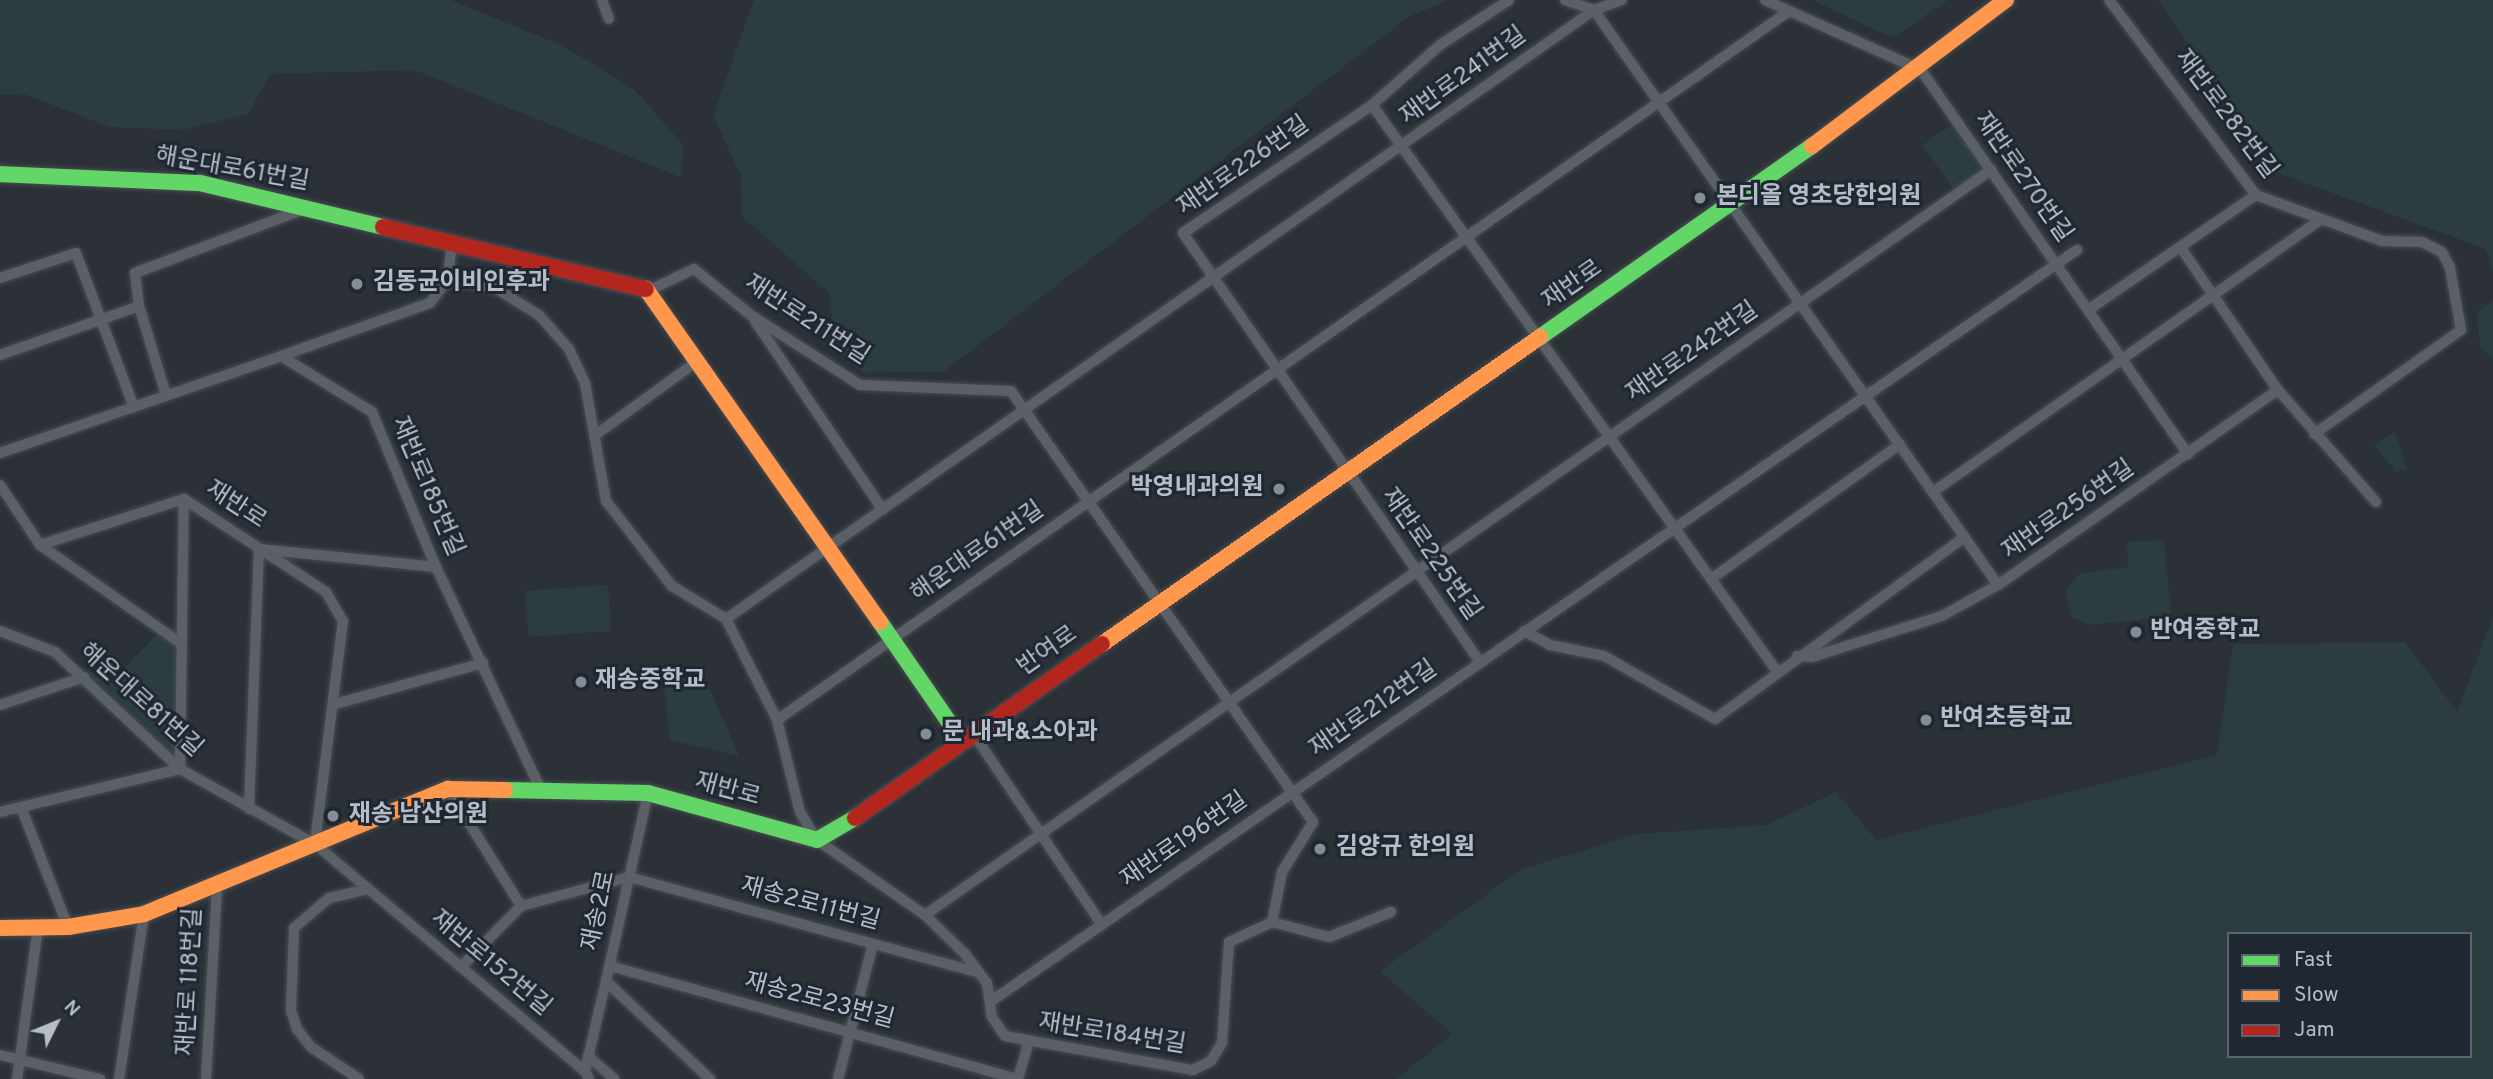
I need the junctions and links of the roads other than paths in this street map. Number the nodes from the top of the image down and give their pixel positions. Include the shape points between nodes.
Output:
1 (602, 0) edge
2 (1509, 0) edge
3 (1565, 0) edge
4 (1622, 0) edge
5 (1765, 0) edge
6 (2006, 0) edge
7 (2109, 0) edge
8 (1594, 10) junction
9 (1789, 11) junction
10 (609, 19) dead end
11 (1921, 70) junction
12 (1661, 103) junction
13 (1372, 105) junction
14 (1402, 148) junction
15 (1991, 170) junction
16 (0, 174) edge
17 (2256, 195) junction
18 (1731, 202) junction
19 (310, 207) junction
20 (2318, 220) junction
21 (1467, 238) junction
22 (452, 242) junction
23 (2181, 248) junction
24 (2077, 250) dead end
25 (2057, 264) junction
26 (0, 278) edge
27 (448, 279) junction
28 (1214, 279) junction
29 (650, 290) junction
30 (2214, 297) junction
31 (1801, 303) junction
32 (139, 306) junction
33 (2088, 310) junction
34 (752, 316) junction
35 (100, 318) junction
36 (1538, 338) junction
37 (0, 355) edge
38 (281, 355) junction
39 (2123, 359) junction
40 (699, 360) junction
41 (1277, 371) junction
42 (2278, 390) junction
43 (166, 395) junction
44 (1868, 398) junction
45 (134, 407) junction
46 (1026, 412) junction
47 (2314, 434) junction
48 (594, 436) junction
49 (1609, 437) junction
50 (1900, 444) junction
51 (0, 453) edge
52 (2188, 454) junction
53 (1346, 471) junction
54 (0, 485) edge
55 (1933, 492) junction
56 (184, 499) junction
57 (1090, 502) junction
58 (2375, 502) dead end
59 (883, 510) junction
60 (1676, 531) junction
61 (1965, 537) junction
62 (40, 545) junction
63 (829, 548) junction
64 (259, 549) junction
65 (436, 567) junction
66 (1414, 569) junction
67 (1711, 579) junction
68 (1998, 585) junction
69 (1160, 601) junction
70 (726, 619) junction
71 (0, 631) edge
72 (1524, 631) junction
73 (892, 640) junction
74 (182, 644) junction
75 (1797, 656) junction
76 (1480, 662) junction
77 (483, 663) junction
78 (1776, 670) junction
79 (84, 677) junction
80 (1228, 699) junction
81 (335, 704) junction
82 (0, 705) edge
83 (777, 720) junction
84 (967, 737) junction
85 (180, 769) junction
86 (448, 789) junction
87 (542, 792) junction
88 (1292, 792) junction
89 (648, 793) junction
90 (21, 807) junction
91 (249, 809) junction
92 (0, 812) edge
93 (1040, 833) junction
94 (817, 840) junction
95 (315, 845) junction
96 (629, 877) junction
97 (217, 888) junction
98 (369, 890) junction
99 (521, 906) junction
100 (1391, 912) dead end
101 (144, 914) junction
102 (925, 915) junction
103 (1272, 922) junction
104 (1102, 925) junction
105 (68, 927) junction
106 (0, 928) edge
107 (38, 928) junction
108 (873, 944) junction
109 (610, 966) junction
110 (461, 967) junction
111 (979, 973) junction
112 (606, 981) junction
113 (990, 1002) junction
114 (850, 1033) junction
115 (1028, 1044) junction
116 (0, 1055) edge
117 (588, 1056) junction
118 (19, 1060) junction
119 (587, 1075) edge
120 (16, 1079) edge
121 (100, 1079) edge
122 (119, 1079) edge
123 (206, 1079) edge
124 (359, 1079) edge
125 (614, 1079) edge
126 (710, 1079) edge
127 (838, 1079) edge
128 (1018, 1079) edge

1 - 10 street
2 - 13 street, 재반로241번길 via 1440,45
3 - 8 street
4 - 8 street, 재반로241번길
5 - 9 street
6 - 11 main road, 재반로
7 - 17 street, 재반로282번길
8 - 12 street, 재반로256번길
8 - 14 street, 재반로241번길
9 - 11 street
9 - 12 street
11 - 15 street, 재반로270번길
11 - 18 main road, 재반로
12 - 18 street, 재반로256번길
12 - 21 street
13 - 14 street, 재반로241번길
13 - 28 street, 재반로226번길 via 1183,233
14 - 21 street, 재반로241번길
14 - 28 street
15 - 25 street, 재반로270번길
15 - 31 street
16 - 19 main road, 해운대로61번길 via 200,183
17 - 20 street, 재반로282번길
17 - 23 street
18 - 31 street, 재반로256번길
18 - 36 main road, 재반로
19 - 22 main road, 해운대로61번길
19 - 32 street via 135,273
20 - 30 street
20 - 47 street, 재반로282번길 via 2441,252 2461,330
21 - 36 street, 재반로241번길
21 - 41 street
22 - 27 street
22 - 29 main road, 해운대로61번길
23 - 30 street
23 - 33 street
24 - 25 street
25 - 33 street, 재반로270번길
25 - 44 street
26 - 35 street via 76,253
27 - 38 street via 430,303
27 - 48 street via 495,288 553,328 582,371
28 - 41 street, 재반로226번길
28 - 46 street
29 - 34 street, 재반로211번길 via 694,269
29 - 40 main road
30 - 39 street
30 - 42 street
31 - 44 street, 재반로256번길
31 - 49 street, 재반로242번길
32 - 35 street
32 - 43 street
33 - 39 street, 재반로270번길
34 - 46 street, 재반로211번길 via 860,384 1011,391
34 - 59 street
35 - 37 street
35 - 45 street
36 - 49 street
36 - 53 main road, 재반로
38 - 43 street
38 - 65 street, 재반로185번길 via 372,412
39 - 52 street, 재반로270번길
39 - 55 street
40 - 48 street
40 - 63 main road
41 - 53 street, 재반로226번길
41 - 57 street
42 - 47 street
42 - 52 street
43 - 45 street
44 - 50 street, 재반로256번길
44 - 60 street
45 - 51 street
46 - 57 street, 재반로211번길
46 - 59 street
47 - 58 street
48 - 70 street via 606,501 637,547 672,586
49 - 60 street
49 - 66 street
50 - 55 street, 재반로256번길
50 - 67 street
52 - 68 street, 재반로256번길
53 - 66 street, 재반로225번길
53 - 69 main road, 재반로
54 - 62 street
55 - 61 street, 재반로256번길
56 - 62 street
56 - 64 street, 재반로
56 - 74 street
57 - 69 street, 재반로211번길
57 - 73 street, 해운대로61번길
59 - 63 street
60 - 67 street
60 - 72 street
61 - 68 street, 재반로256번길
61 - 75 street
62 - 74 street
63 - 70 street
63 - 73 main road
64 - 65 street
64 - 81 street, 재반로 via 326,592 337,607 344,638
64 - 91 street
65 - 77 street, 재반로185번길
66 - 76 street, 재반로225번길
66 - 80 street
67 - 78 street
68 - 75 street via 1942,616 1812,657
69 - 80 street
69 - 84 main road, 반여로
70 - 83 street
71 - 79 street, 해운대로81번길 via 55,652
72 - 76 street
72 - 78 street via 1550,645 1604,656 1715,719
73 - 83 street, 해운대로61번길
73 - 84 main road
74 - 85 street
75 - 78 street
76 - 88 street, 재반로212번길
77 - 81 street
77 - 87 street, 재반로185번길
79 - 82 street
79 - 85 street, 해운대로81번길
80 - 88 street
80 - 93 street
81 - 95 street, 재반로
83 - 94 street via 800,812
84 - 93 street
84 - 94 main road
85 - 90 street
85 - 91 street, 해운대로81번길
86 - 87 main road, 재반로
86 - 95 main road, 재반로
86 - 99 street
87 - 89 main road, 재반로
88 - 103 street via 1312,822 1282,872
88 - 104 street, 재반로196번길
89 - 94 main road, 재반로
89 - 96 street, 재송2로
90 - 92 street
90 - 105 street
91 - 95 street, 해운대로81번길
93 - 102 street
93 - 104 street
94 - 102 street, 재반로184번길
95 - 97 main road, 재반로
95 - 98 street, 재반로152번길
96 - 99 street
96 - 108 street, 재송2로11번길
96 - 109 street, 재송2로
97 - 101 main road, 재반로
97 - 123 street, 재반로 118번길
98 - 110 street, 재반로152번길
98 - 124 street via 329,898 294,928 291,1010 297,1029 311,1047
99 - 110 street
100 - 103 street via 1329,937
101 - 105 main road, 재반로
101 - 122 street
102 - 111 street, 재반로184번길
103 - 115 street, 재반로184번길 via 1230,942 1222,1043 1210,1061 1193,1070
104 - 113 street, 재반로196번길
105 - 107 main road, 재반로
106 - 107 main road, 재반로
107 - 118 street
108 - 111 street, 재송2로11번길
108 - 114 street
109 - 112 street, 재송2로
109 - 114 street, 재송2로23번길
110 - 119 street, 재반로152번길
111 - 113 street, 재반로184번길
112 - 117 street
112 - 126 street, 재송2로
113 - 115 street, 재반로184번길 via 1005,1036
114 - 127 street
114 - 128 street, 재송2로23번길
115 - 128 street
116 - 118 street
117 - 119 street
117 - 125 street
118 - 120 street
118 - 121 street

